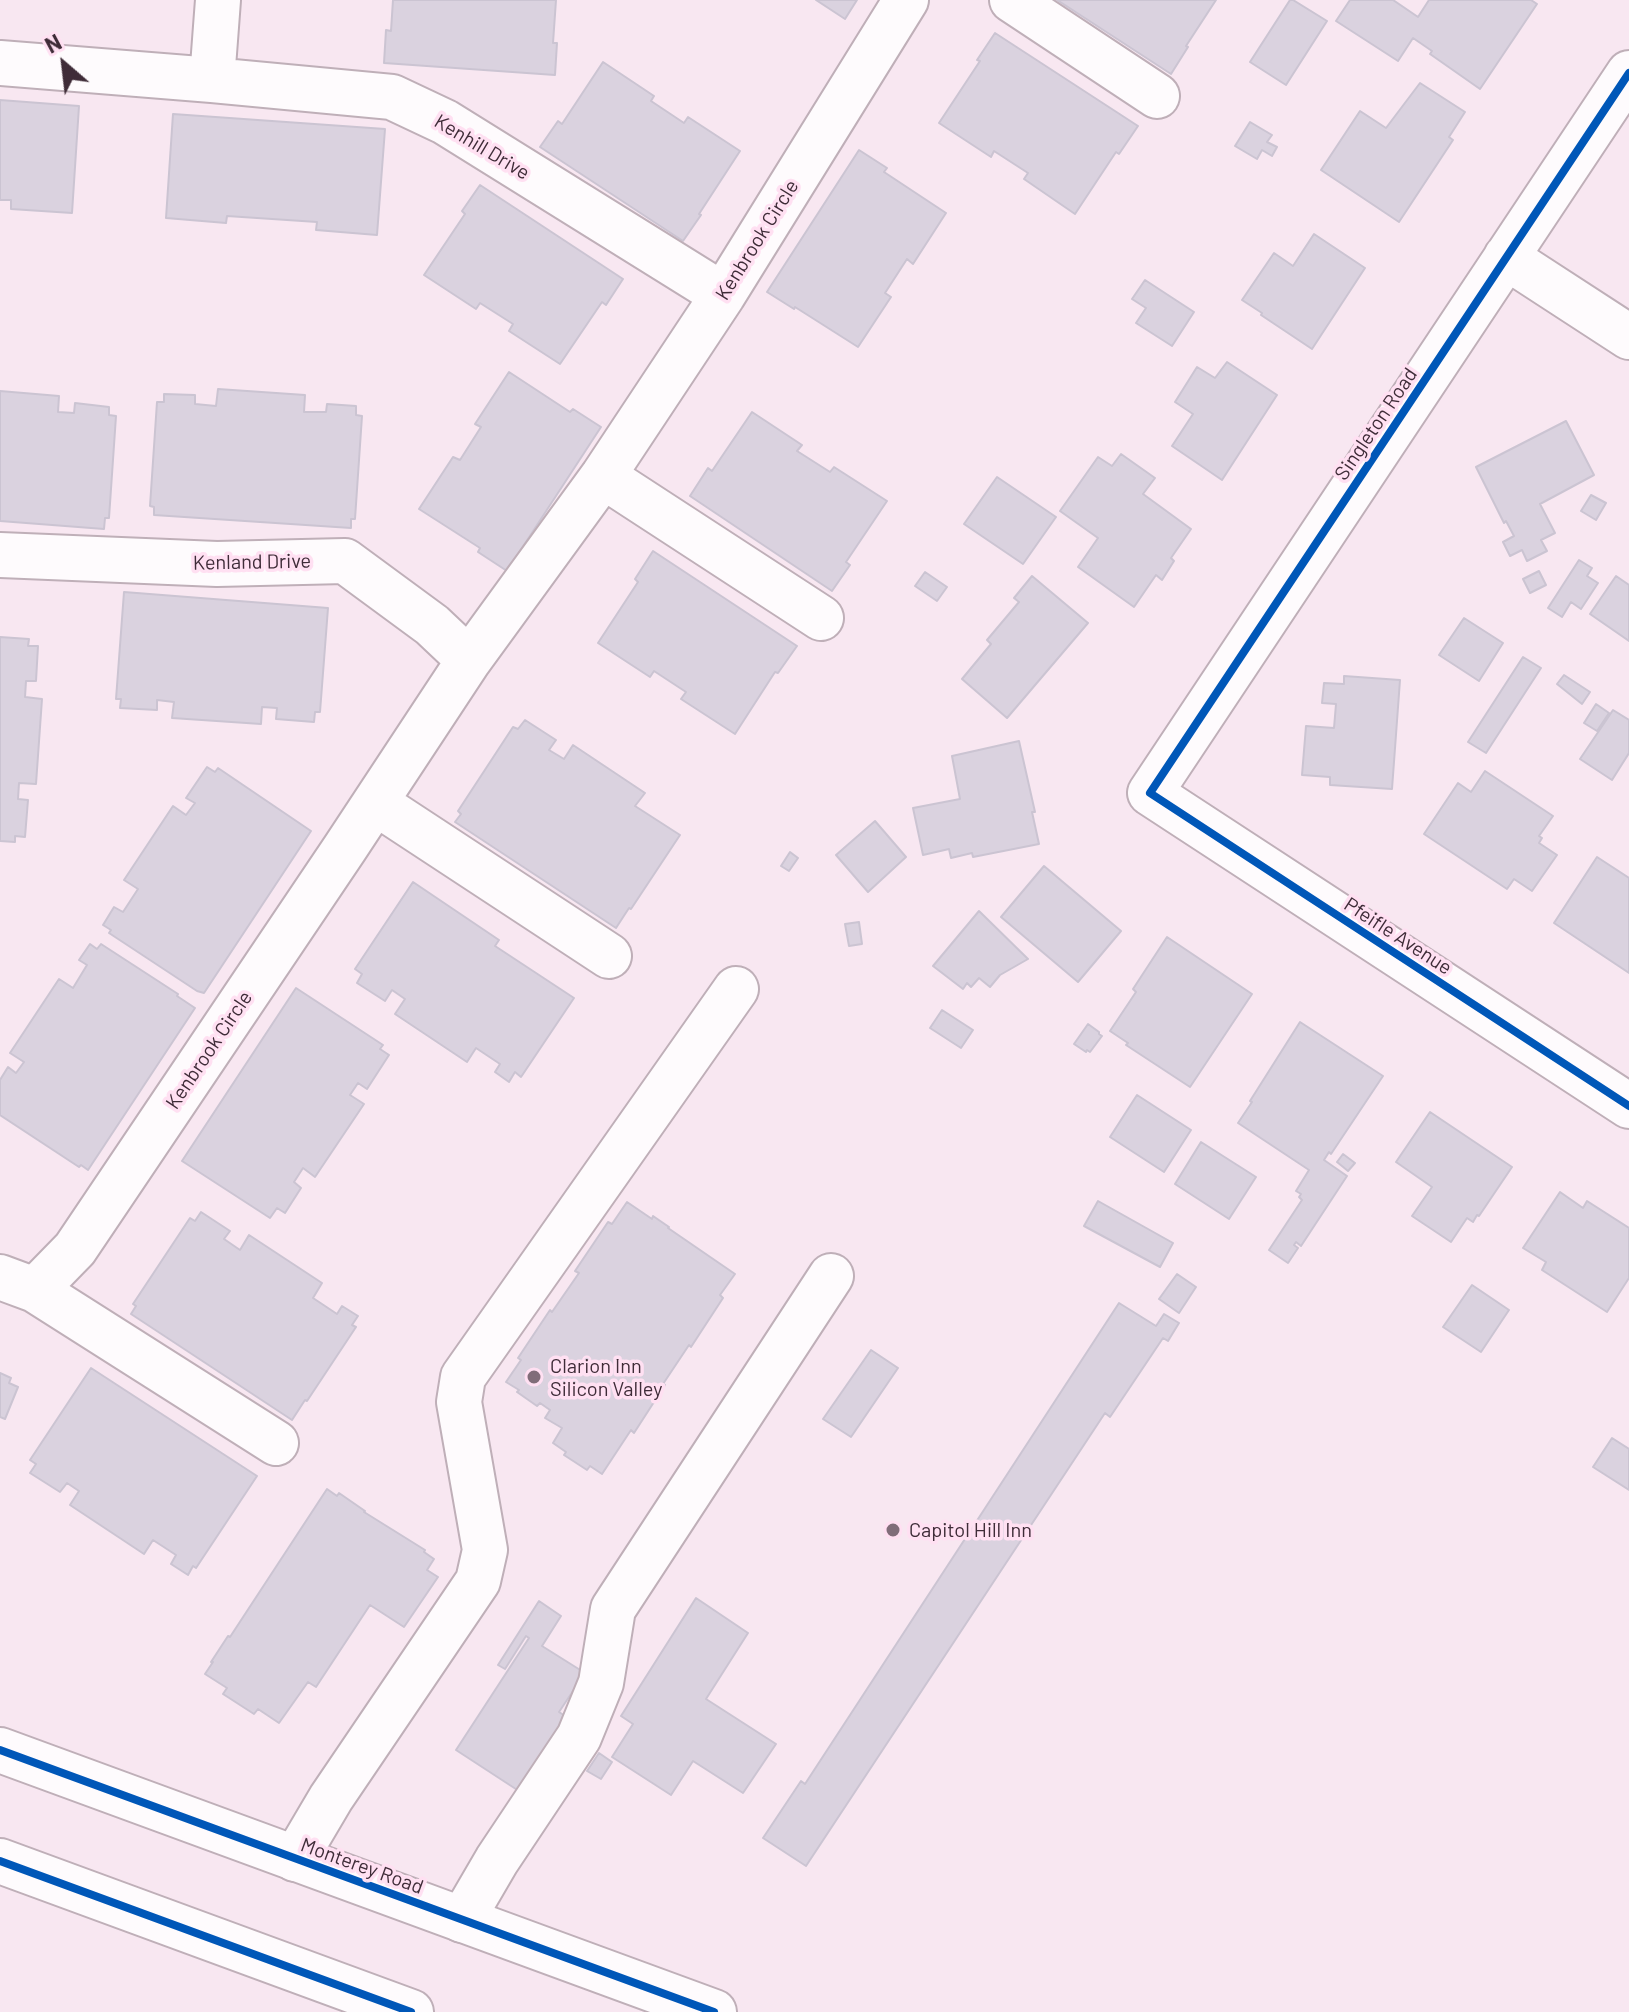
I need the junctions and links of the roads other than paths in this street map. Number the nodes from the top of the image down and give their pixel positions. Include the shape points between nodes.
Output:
1 (218, 0) edge
2 (906, 0) edge
3 (1012, 0) edge
4 (0, 63) edge
5 (1629, 73) edge
6 (212, 80) junction
7 (1157, 96) dead end
8 (1506, 257) junction
9 (723, 295) junction
10 (1629, 337) edge
11 (603, 476) junction
12 (0, 555) edge
13 (821, 618) dead end
14 (469, 660) junction
15 (1150, 793) joint
16 (376, 803) junction
17 (609, 956) dead end
18 (736, 989) dead end
19 (1629, 1106) edge
20 (831, 1276) dead end
21 (17, 1284) edge
22 (276, 1443) dead end
23 (0, 1750) edge
24 (295, 1859) junction
25 (0, 1861) edge
26 (462, 1920) junction
27 (411, 2012) edge
28 (714, 2012) edge

1 - 6 street
2 - 9 street, Kenbrook Circle
3 - 7 street
4 - 6 street, Kenhill Drive
5 - 8 street, Singleton Road
6 - 9 street, Kenhill Drive via 392,97 445,122
8 - 10 street
8 - 15 street, Singleton Road
9 - 11 street, Kenbrook Circle
11 - 13 street
11 - 14 street, Kenbrook Circle
12 - 14 street, Kenland Drive via 217,564 345,561 432,625
14 - 16 street, Kenbrook Circle
15 - 19 street, Pfeifle Avenue
16 - 17 street
16 - 21 street, Kenbrook Circle via 75,1249
18 - 24 street via 463,1377 459,1402 485,1550 478,1581
20 - 26 street via 613,1609 601,1683 579,1737
21 - 22 street, Kenbrook Circle
23 - 24 street, Monterey Road
24 - 26 street, Monterey Road
25 - 27 street
26 - 28 street, Monterey Road

